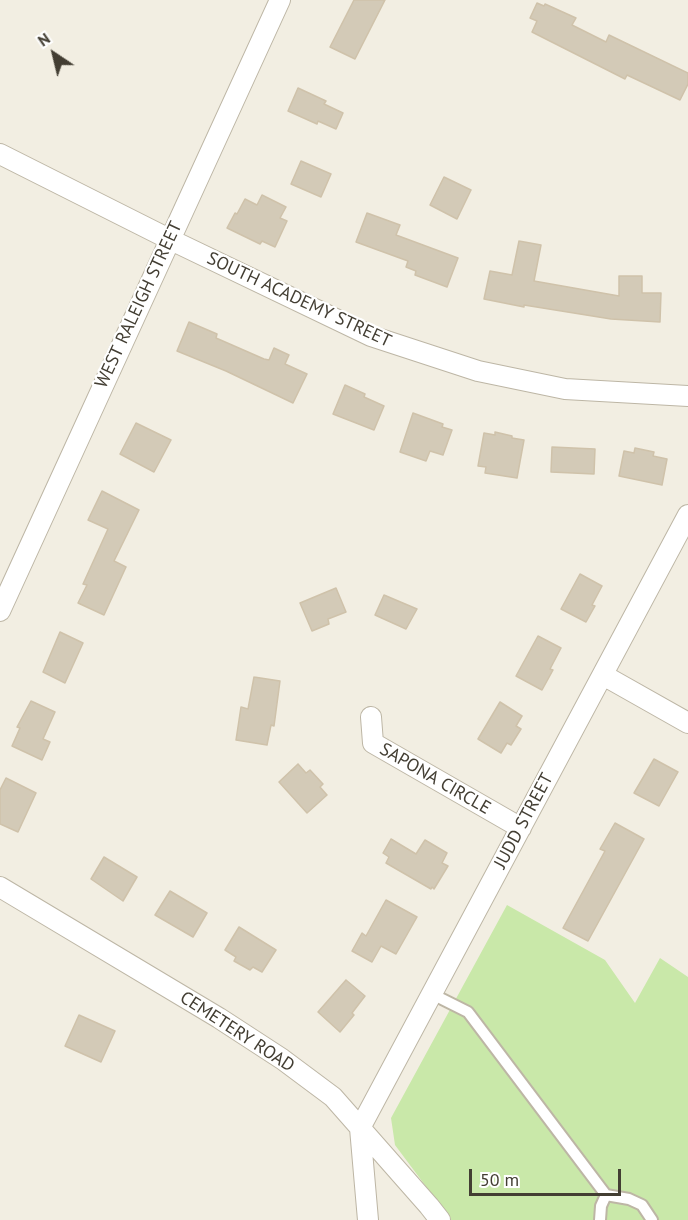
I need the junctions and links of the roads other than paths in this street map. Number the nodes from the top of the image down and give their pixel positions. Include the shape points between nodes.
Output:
1 (280, 0) edge
2 (0, 154) edge
3 (169, 239) junction
4 (688, 396) edge
5 (688, 515) edge
6 (6, 583) edge
7 (0, 611) edge
8 (603, 675) junction
9 (370, 717) dead end
10 (688, 723) edge
11 (520, 828) junction
12 (0, 887) edge
13 (432, 994) junction
14 (360, 1128) junction
15 (606, 1195) junction
16 (368, 1220) edge
17 (440, 1220) edge
18 (600, 1220) edge
19 (652, 1220) edge

1 - 3 street, WEST RALEIGH STREET
2 - 3 street, SOUTH ACADEMY STREET
3 - 4 street, SOUTH ACADEMY STREET via 371,336 478,371 565,389
3 - 6 street, WEST RALEIGH STREET
5 - 8 street, JUDD STREET
6 - 7 street, WEST RALEIGH STREET
8 - 10 street
8 - 11 street, JUDD STREET
9 - 11 street, SAPONA CIRCLE via 373,743
11 - 13 street, JUDD STREET
12 - 14 street, CEMETERY ROAD via 282,1059 333,1097
13 - 14 street, JUDD STREET
13 - 15 lane via 468,1012
14 - 16 street
14 - 17 street, CEMETERY ROAD
15 - 18 lane
15 - 19 lane via 642,1205

